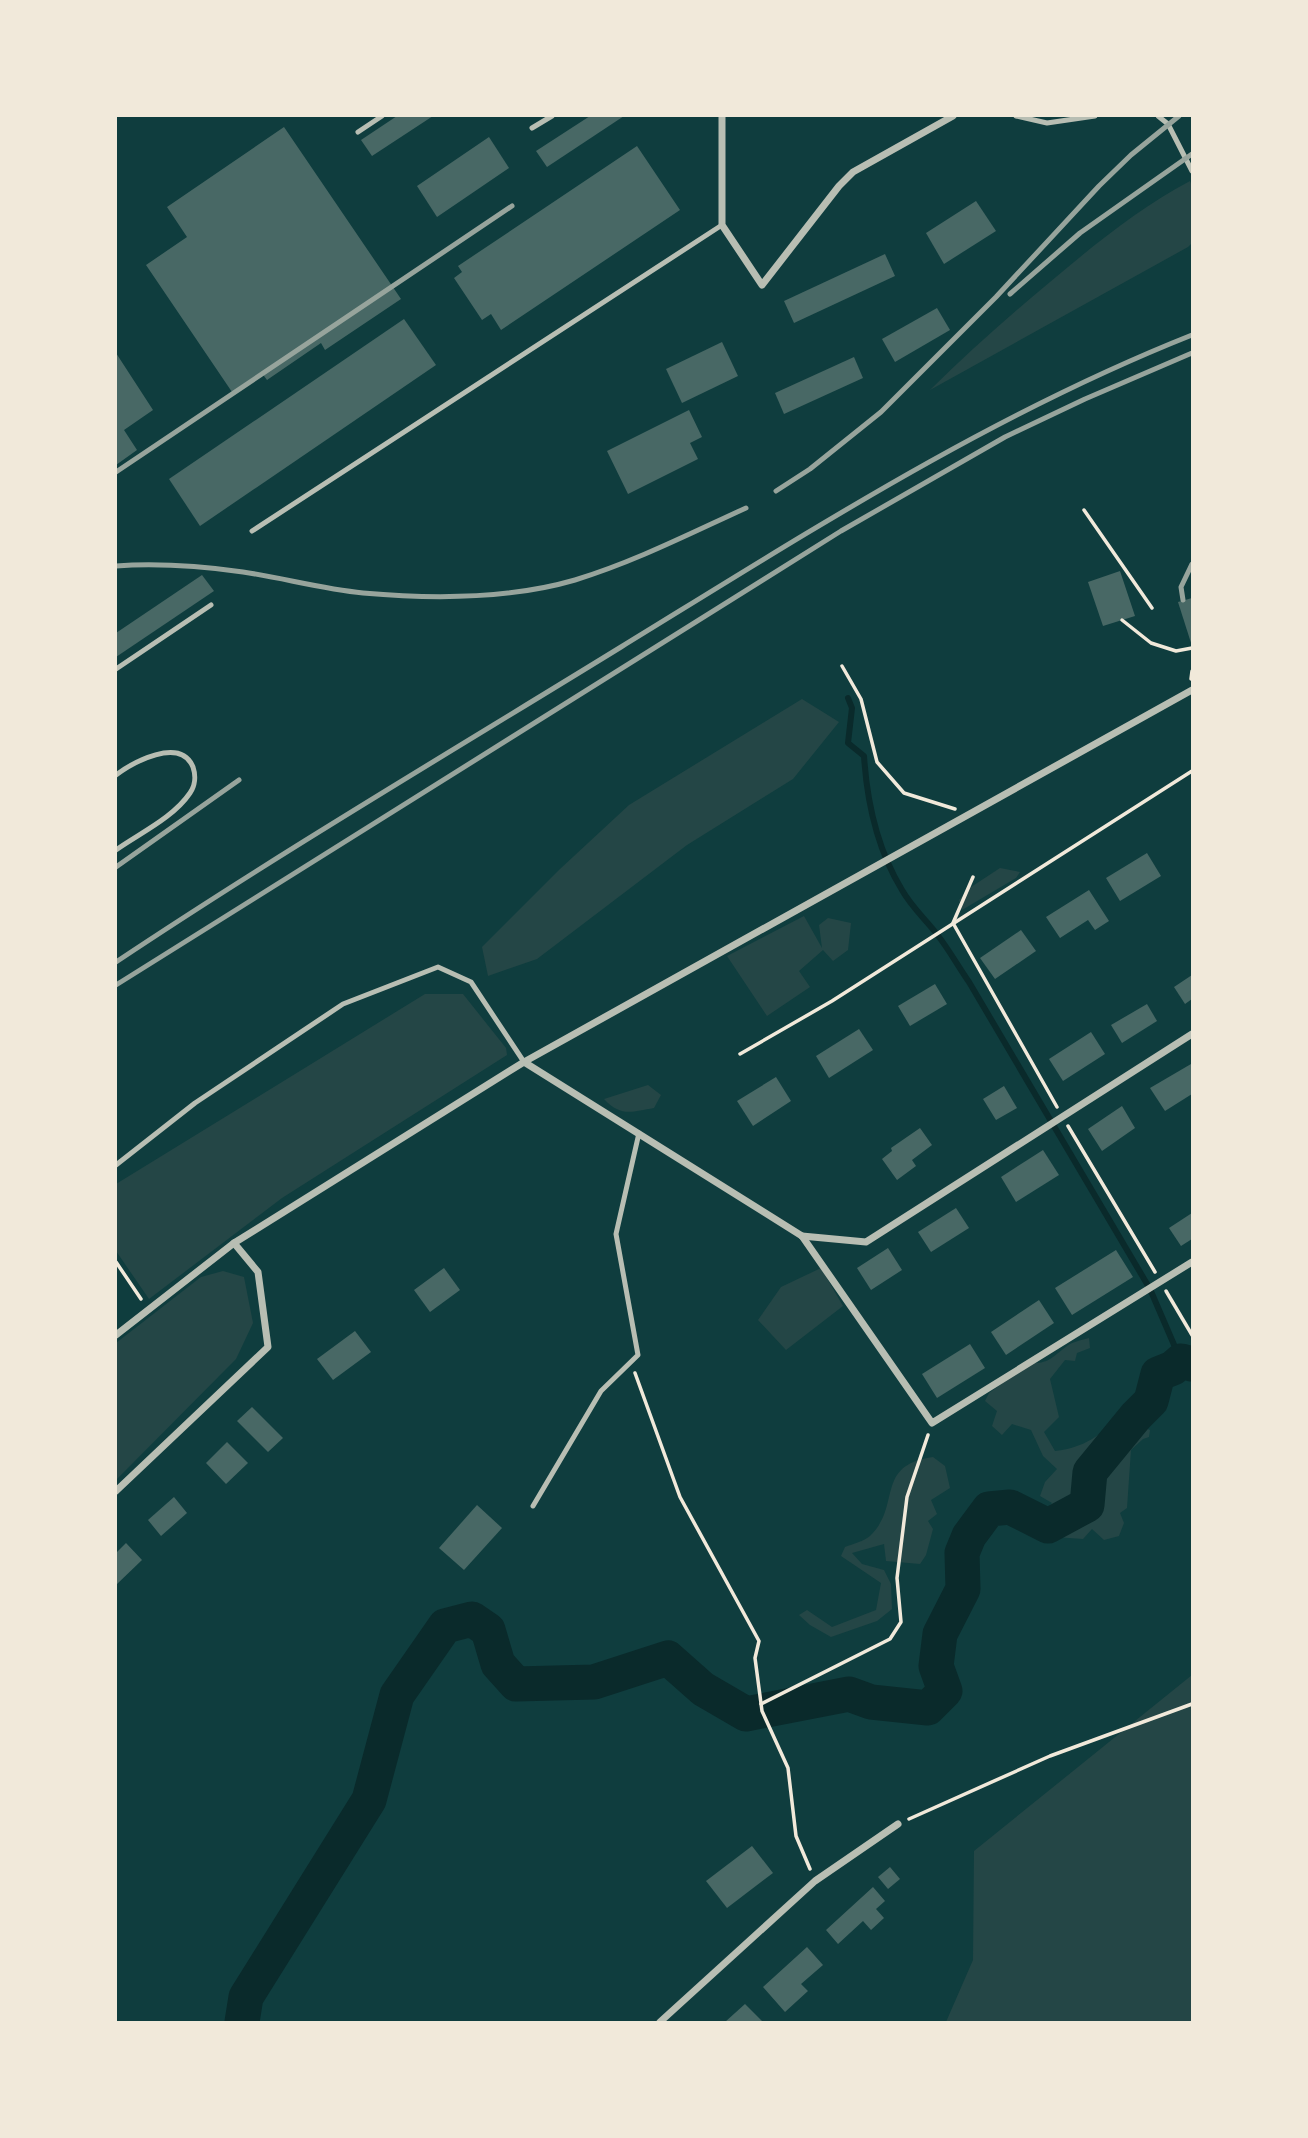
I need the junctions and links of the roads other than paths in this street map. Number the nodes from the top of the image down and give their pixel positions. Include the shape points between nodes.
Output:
1 (382, 116) edge
2 (552, 116) edge
3 (722, 116) edge
4 (953, 116) edge
5 (1016, 116) edge
6 (1095, 116) edge
7 (1157, 116) edge
8 (532, 128) dead end
9 (358, 132) dead end
10 (1192, 171) edge
11 (722, 225) junction
12 (252, 531) dead end
13 (211, 605) dead end
14 (116, 669) edge
15 (1192, 690) edge
16 (116, 775) edge
17 (116, 849) edge
18 (1192, 1034) edge
19 (524, 1062) junction
20 (639, 1133) junction
21 (116, 1165) edge
22 (802, 1236) junction
23 (234, 1244) junction
24 (1192, 1262) edge
25 (116, 1335) edge
26 (116, 1491) edge
27 (533, 1506) dead end
28 (898, 1824) road end
29 (660, 2022) edge

1 - 9 lane
2 - 8 lane
3 - 11 street
4 - 11 street via 853,172 762,285
5 - 6 lane via 1047,123
7 - 10 lane via 1168,124
11 - 12 lane
13 - 14 lane
15 - 19 street
16 - 17 lane via 135,762 165,753 190,762 195,775 191,791 179,806
18 - 22 street via 866,1241
19 - 20 street
19 - 21 lane via 471,982 438,967 343,1004 195,1103
19 - 23 street
20 - 22 street
20 - 27 lane via 616,1234 638,1355 601,1391
22 - 24 street via 932,1423
23 - 25 street
23 - 26 street via 258,1272 268,1347
28 - 29 street via 815,1881

